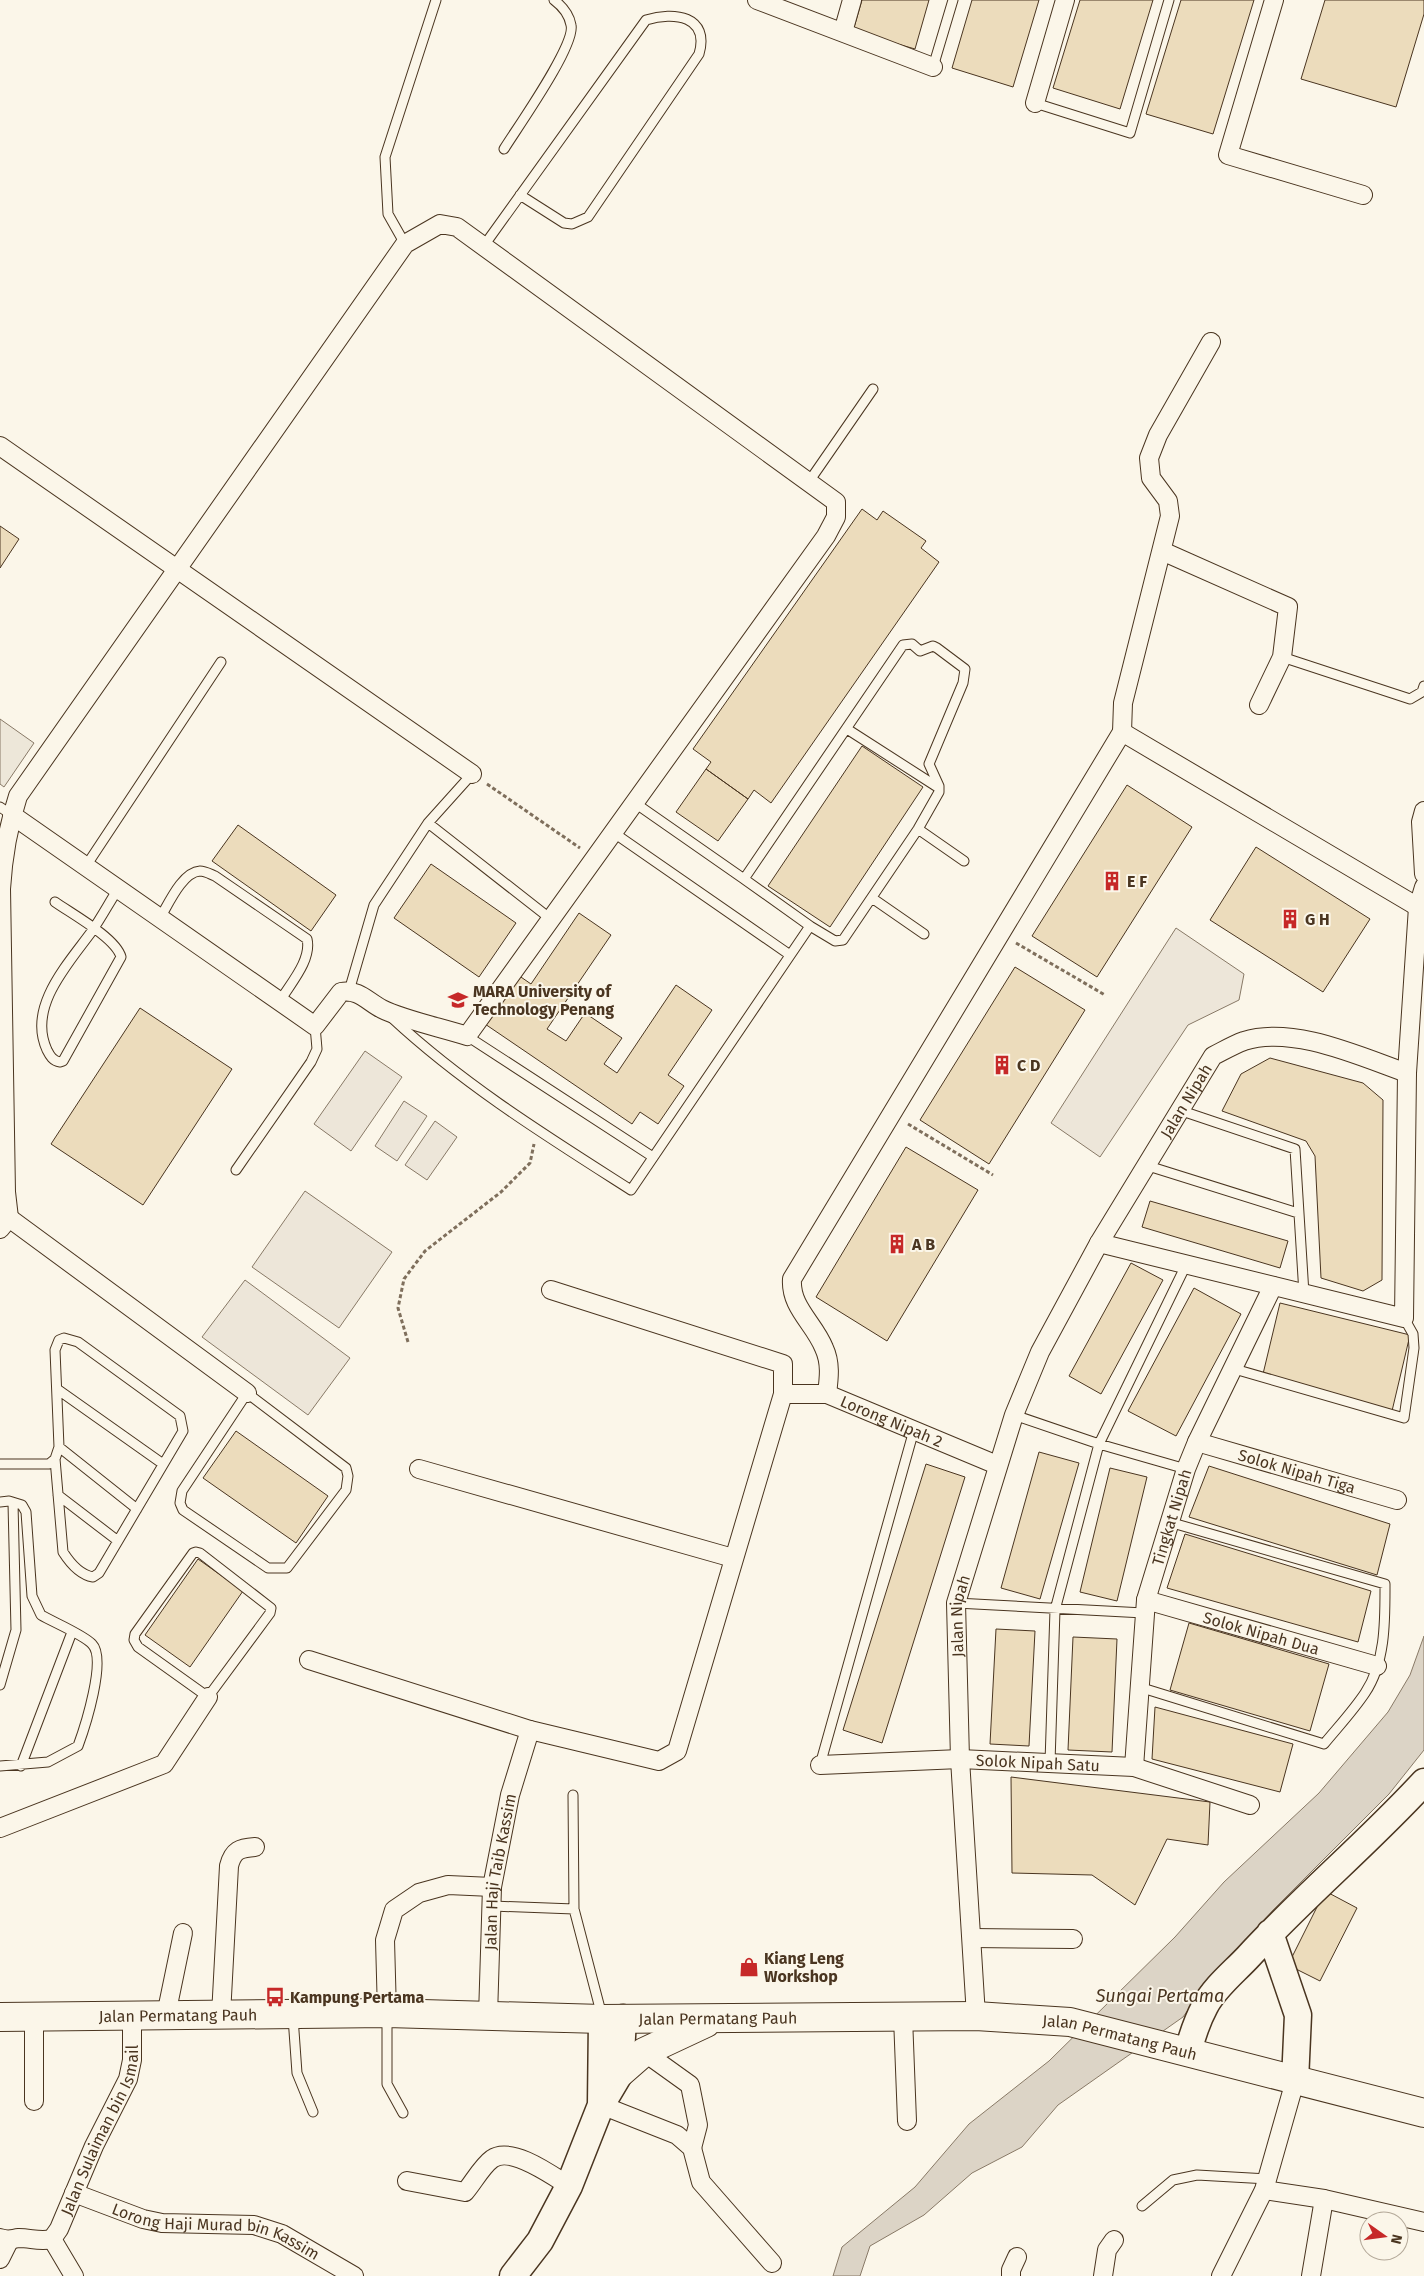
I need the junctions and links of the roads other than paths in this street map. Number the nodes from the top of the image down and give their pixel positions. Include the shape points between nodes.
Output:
1 (436, 0) edge
2 (554, 0) edge
3 (757, 0) edge
4 (852, 0) edge
5 (953, 0) edge
6 (1065, 0) edge
7 (1169, 0) edge
8 (1274, 0) edge
9 (843, 32) junction
10 (933, 67) joint
11 (1035, 103) joint
12 (504, 149) dead end
13 (1363, 194) dead end
14 (520, 195) junction
15 (405, 244) junction
16 (483, 248) junction
17 (1211, 342) dead end
18 (873, 389) dead end
19 (0, 446) edge
20 (808, 483) junction
21 (1162, 551) junction
22 (177, 570) junction
23 (1282, 657) junction
24 (221, 662) dead end
25 (1424, 686) edge
26 (1259, 706) dead end
27 (847, 728) junction
28 (1122, 732) junction
29 (472, 774) joint
30 (940, 789) junction
31 (635, 803) junction
32 (6, 811) edge
33 (1424, 811) edge
34 (428, 823) junction
35 (918, 829) junction
36 (614, 832) junction
37 (964, 862) dead end
38 (86, 866) junction
39 (1424, 874) edge
40 (744, 879) junction
41 (1424, 887) edge
42 (118, 889) junction
43 (872, 898) junction
44 (55, 902) dead end
45 (1418, 908) junction
46 (160, 918) junction
47 (552, 920) junction
48 (810, 926) junction
49 (93, 929) junction
50 (924, 934) dead end
51 (790, 955) junction
52 (349, 990) junction
53 (280, 1001) junction
54 (383, 1010) junction
55 (315, 1026) junction
56 (467, 1036) junction
57 (1407, 1073) junction
58 (1179, 1110) junction
59 (653, 1157) junction
60 (1145, 1165) junction
61 (236, 1170) dead end
62 (1298, 1213) junction
63 (4, 1223) edge
64 (1099, 1243) junction
65 (1186, 1265) junction
66 (1273, 1286) junction
67 (551, 1290) dead end
68 (1304, 1294) junction
69 (1404, 1318) junction
70 (1231, 1368) junction
71 (57, 1389) junction
72 (247, 1393) junction
73 (783, 1394) junction
74 (826, 1394) junction
75 (1014, 1415) junction
76 (914, 1430) junction
77 (1197, 1442) junction
78 (1099, 1444) junction
79 (59, 1448) junction
80 (55, 1459) junction
81 (0, 1464) edge
82 (163, 1464) junction
83 (997, 1465) junction
84 (418, 1469) dead end
85 (1186, 1469) junction
86 (58, 1495) junction
87 (1398, 1500) dead end
88 (0, 1502) edge
89 (13, 1503) junction
90 (137, 1509) junction
91 (1169, 1522) junction
92 (118, 1541) junction
93 (733, 1558) junction
94 (956, 1603) junction
95 (1145, 1607) junction
96 (1055, 1610) junction
97 (72, 1632) junction
98 (309, 1660) dead end
99 (1377, 1666) junction
100 (0, 1685) edge
101 (1139, 1687) junction
102 (208, 1697) junction
103 (530, 1730) junction
104 (960, 1759) junction
105 (1050, 1762) junction
106 (820, 1765) joint
107 (0, 1766) edge
108 (21, 1766) junction
109 (1134, 1767) junction
110 (1424, 1782) edge
111 (573, 1795) dead end
112 (1250, 1805) dead end
113 (0, 1828) edge
114 (255, 1847) dead end
115 (492, 1887) junction
116 (493, 1906) junction
117 (574, 1909) junction
118 (183, 1933) dead end
119 (1270, 1933) junction
120 (972, 1938) junction
121 (1073, 1938) dead end
122 (387, 2013) junction
123 (292, 2014) junction
124 (166, 2015) junction
125 (221, 2015) junction
126 (132, 2016) junction
127 (488, 2016) junction
128 (976, 2016) junction
129 (0, 2017) edge
130 (34, 2017) junction
131 (719, 2018) junction
132 (903, 2018) junction
133 (613, 2019) junction
134 (644, 2052) junction
135 (1188, 2052) junction
136 (620, 2073) junction
137 (1294, 2081) junction
138 (34, 2100) dead end
139 (601, 2106) junction
140 (313, 2112) dead end
141 (403, 2113) dead end
142 (1424, 2113) edge
143 (907, 2121) dead end
144 (692, 2148) junction
145 (407, 2181) dead end
146 (1266, 2184) junction
147 (569, 2186) junction
148 (74, 2193) junction
149 (1324, 2199) junction
150 (1142, 2206) dead end
151 (1424, 2222) edge
152 (52, 2239) junction
153 (4, 2240) edge
154 (1114, 2240) dead end
155 (1017, 2258) dead end
156 (0, 2259) edge
157 (772, 2263) dead end
158 (74, 2276) edge
159 (354, 2276) edge
160 (513, 2276) edge
161 (1011, 2276) edge
162 (1103, 2276) edge
163 (1221, 2276) edge
164 (1311, 2276) edge

1 - 15 lane via 385,157 388,214
2 - 12 lane via 564,8 572,26 567,48
3 - 9 street
4 - 9 street
5 - 10 lane
6 - 11 street
7 - 11 lane via 1130,133
8 - 13 street via 1228,155
9 - 10 street
14 - 14 lane via 646,20 671,16 691,21 699,28 703,40 699,54 588,217 572,224 564,223
14 - 16 lane
15 - 16 street via 440,224 457,227
15 - 22 street
16 - 20 street
17 - 21 street via 1158,435 1149,458 1151,478 1168,501 1170,516
18 - 20 lane
19 - 22 street
20 - 31 street via 836,502 836,517 826,536
21 - 23 street via 1288,606
21 - 28 street via 1123,703
22 - 29 street
22 - 32 street
23 - 25 lane via 1410,699 1422,692
23 - 26 street
24 - 38 lane
27 - 30 lane
27 - 30 lane via 903,645 912,644 924,651 933,646 937,648 965,669 963,683 929,764
27 - 40 lane
28 - 45 street
28 - 74 street via 792,1279 791,1291 796,1302 824,1348 830,1370
29 - 34 lane
30 - 35 lane
31 - 36 street
31 - 40 lane
32 - 38 street
32 - 63 street via 1,888
33 - 39 street via 1421,822
34 - 47 lane
34 - 52 lane via 374,906
35 - 37 lane
35 - 43 lane
36 - 47 street
36 - 51 lane
38 - 42 street
40 - 48 lane
41 - 45 street
42 - 46 street
42 - 49 lane
43 - 48 lane via 840,942
43 - 50 lane
44 - 49 lane
45 - 57 street
46 - 53 street
46 - 53 lane via 185,879 197,871 214,876 307,939 309,947 305,960
47 - 56 street
48 - 51 lane
49 - 49 lane via 56,980 40,1025 45,1046 56,1062 63,1061 122,957 119,950
51 - 59 lane
52 - 54 street
52 - 55 street via 341,992
53 - 55 street
54 - 56 street
54 - 59 lane via 432,1055 536,1130 631,1190
55 - 61 lane via 317,1049 310,1062
56 - 59 lane
57 - 58 street, Jalan Nipah via 1318,1043 1281,1036 1245,1041 1213,1056
57 - 69 street
58 - 60 street, Jalan Nipah
58 - 62 lane via 1295,1150
60 - 62 lane
60 - 64 street, Jalan Nipah
62 - 68 lane
63 - 72 street
64 - 65 street
64 - 75 street, Jalan Nipah via 1040,1352
65 - 66 street
65 - 78 lane
66 - 68 street
66 - 70 street, Tingkat Nipah
67 - 73 street via 783,1364
68 - 69 street
69 - 70 lane via 1413,1334 1414,1348 1404,1418
70 - 77 street, Tingkat Nipah
71 - 79 lane
71 - 82 lane
71 - 82 lane via 56,1350 59,1340 64,1338 78,1342 180,1416 183,1431
72 - 72 lane via 346,1468 348,1476 346,1490 287,1568 281,1570 268,1568 183,1510 180,1503 182,1491
73 - 74 street, Lorong Nipah 2
73 - 93 street
74 - 76 street, Lorong Nipah 2
75 - 78 lane
75 - 83 street, Jalan Nipah
76 - 83 street, Lorong Nipah 2
76 - 106 lane
77 - 85 street, Tingkat Nipah
77 - 87 street, Solok Nipah Tiga
78 - 85 lane
78 - 96 lane
79 - 80 lane
79 - 90 lane
80 - 81 lane via 50,1464
80 - 86 lane
82 - 90 lane
83 - 94 street, Jalan Nipah
84 - 93 street
85 - 91 street, Tingkat Nipah
86 - 92 lane
86 - 92 lane via 64,1552 86,1576 93,1577 98,1573
88 - 89 lane
89 - 97 lane via 22,1505 26,1512 32,1596 36,1608 41,1615
89 - 100 lane via 16,1630
90 - 92 lane
91 - 95 street, Tingkat Nipah
91 - 99 lane via 1385,1584 1384,1629
93 - 103 street via 677,1752 659,1761
94 - 96 lane
94 - 104 street, Jalan Nipah
95 - 96 lane
95 - 99 street, Solok Nipah Dua
95 - 101 street, Tingkat Nipah
96 - 105 lane
97 - 108 lane
97 - 108 lane via 93,1644 97,1655 88,1719 78,1746 48,1762
98 - 103 street
99 - 101 lane via 1366,1691 1324,1744
101 - 109 street, Tingkat Nipah
102 - 102 lane via 271,1608 196,1552 135,1634 134,1640 138,1647
102 - 113 street via 164,1764
103 - 115 street, Jalan Haji Taib Kassim via 510,1795
104 - 105 street, Solok Nipah Satu
104 - 106 street, Solok Nipah Satu
104 - 120 street, Jalan Nipah
105 - 109 street, Solok Nipah Satu
107 - 108 lane
109 - 112 street, Solok Nipah Satu
110 - 119 street via 1387,1823 1331,1872
111 - 117 lane
114 - 125 street via 239,1848 232,1856
115 - 116 street, Jalan Haji Taib Kassim
115 - 122 street via 448,1885 419,1893 394,1910 385,1940
116 - 117 lane
116 - 127 street, Jalan Haji Taib Kassim
117 - 133 lane
118 - 124 street
119 - 135 street via 1206,2004
119 - 137 street via 1298,2015
120 - 121 street
120 - 128 street, Jalan Nipah
122 - 123 main road, Jalan Permatang Pauh
122 - 127 main road, Jalan Permatang Pauh
122 - 141 lane via 387,2084
123 - 125 main road, Jalan Permatang Pauh
123 - 140 lane via 298,2073
124 - 125 main road, Jalan Permatang Pauh
124 - 126 main road, Jalan Permatang Pauh
126 - 130 main road, Jalan Permatang Pauh
126 - 148 street, Jalan Sulaiman bin Ismail via 132,2060 128,2079
127 - 133 main road, Jalan Permatang Pauh
128 - 132 main road, Jalan Permatang Pauh
128 - 135 main road, Jalan Permatang Pauh via 1070,2022
129 - 130 main road, Jalan Permatang Pauh
130 - 138 street
131 - 132 main road, Jalan Permatang Pauh
131 - 133 main road, Jalan Permatang Pauh
131 - 134 main road
132 - 143 street
133 - 136 street
133 - 139 street
134 - 136 main road
134 - 144 street via 690,2084 698,2125
135 - 137 main road, Jalan Permatang Pauh
136 - 139 street
137 - 142 main road, Jalan Permatang Pauh
137 - 146 street
139 - 144 street via 677,2135
139 - 147 street
144 - 157 street via 701,2182
145 - 147 street via 466,2192 492,2158 506,2155 529,2162
146 - 149 street
146 - 150 lane via 1197,2175 1173,2180
146 - 163 street
147 - 160 street via 540,2241
148 - 152 street, Jalan Sulaiman bin Ismail via 60,2229
148 - 159 street, Lorong Haji Murad bin Kassim via 143,2220 254,2225 282,2234
149 - 151 street
149 - 164 street
152 - 153 street
152 - 158 street
153 - 156 street
154 - 162 street via 1107,2250
155 - 161 street

